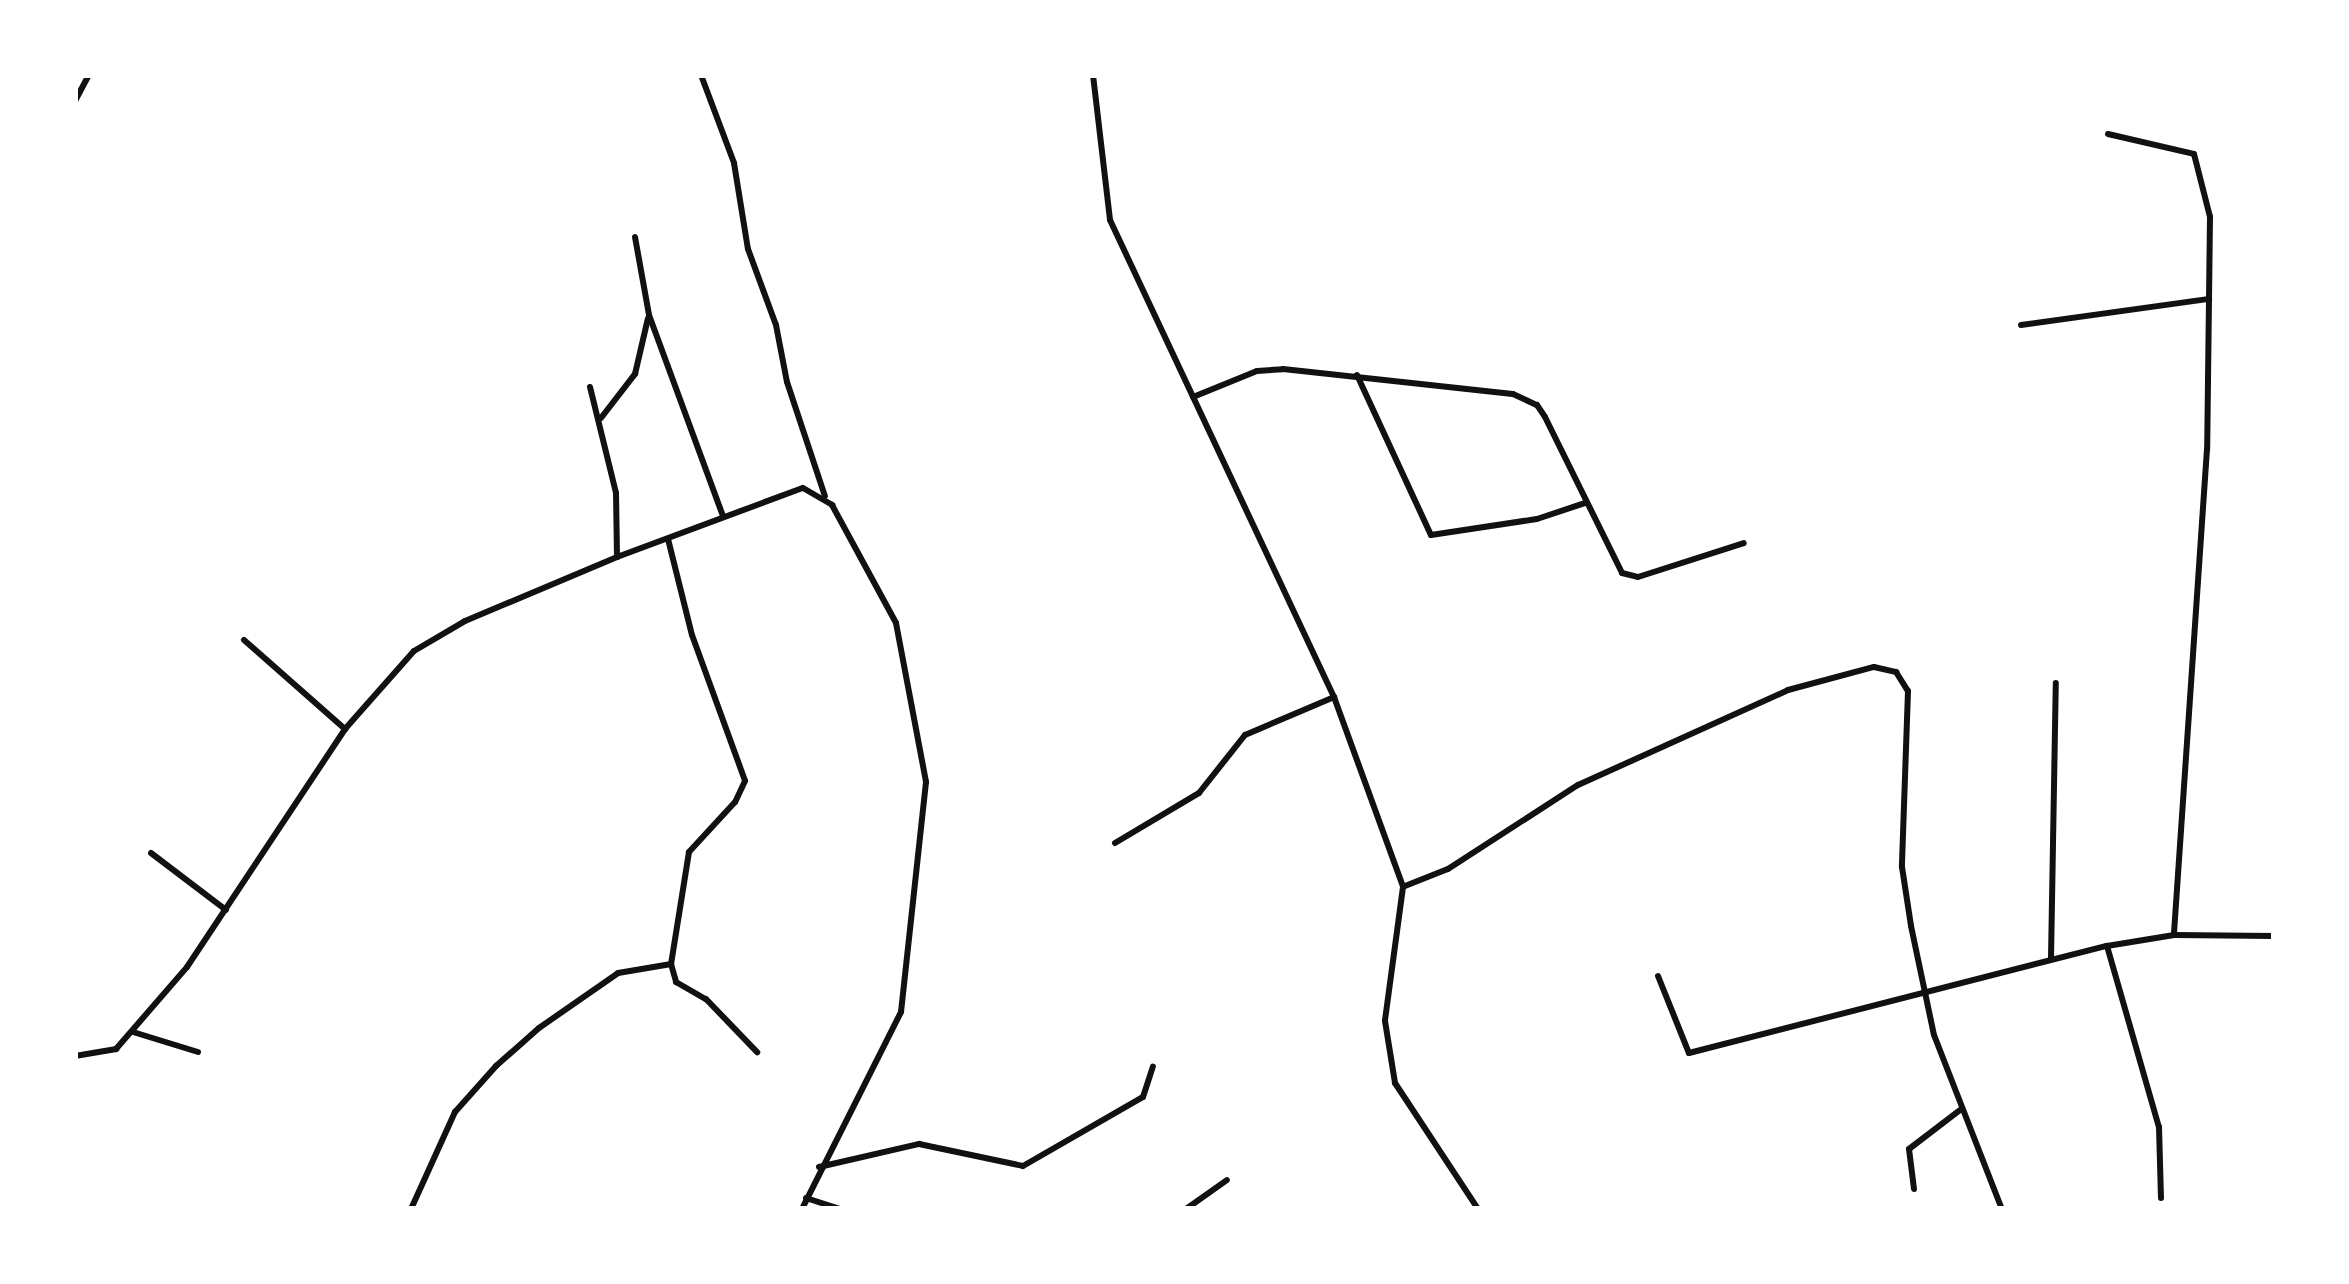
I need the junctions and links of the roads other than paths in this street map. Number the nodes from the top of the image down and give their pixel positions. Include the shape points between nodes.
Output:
1 (89, 75) edge
2 (701, 75) edge
3 (1093, 75) edge
4 (75, 101) edge
5 (2108, 134) dead end
6 (635, 237) dead end
7 (2209, 299) junction
8 (649, 315) junction
9 (2021, 325) dead end
10 (1357, 375) junction
11 (590, 386) dead end
12 (1193, 397) junction
13 (601, 418) junction
14 (826, 497) junction
15 (1585, 503) junction
16 (723, 516) junction
17 (668, 539) junction
18 (1744, 543) dead end
19 (616, 557) junction
20 (244, 640) dead end
21 (2056, 683) dead end
22 (1334, 697) junction
23 (345, 729) junction
24 (1115, 843) dead end
25 (151, 853) dead end
26 (1403, 887) junction
27 (226, 910) junction
28 (2174, 935) junction
29 (2274, 936) edge
30 (2107, 946) junction
31 (2051, 958) junction
32 (670, 964) junction
33 (1658, 976) dead end
34 (1924, 989) junction
35 (133, 1032) junction
36 (198, 1052) dead end
37 (757, 1052) dead end
38 (75, 1057) edge
39 (1153, 1066) dead end
40 (1960, 1110) junction
41 (819, 1167) junction
42 (1227, 1180) dead end
43 (1914, 1189) dead end
44 (806, 1198) junction
45 (2161, 1198) dead end
46 (411, 1209) edge
47 (802, 1209) edge
48 (840, 1209) edge
49 (1186, 1209) edge
50 (1478, 1209) edge
51 (2002, 1209) edge

1 - 4 street
2 - 14 street via 734,164 748,249
3 - 12 street via 1105,204
5 - 7 street via 2194,154 2210,217
6 - 8 street
7 - 9 street
7 - 28 street via 2207,449
8 - 13 street via 635,374
8 - 16 street
10 - 12 street via 1257,371
10 - 15 street via 1524,397 1545,417
10 - 15 street via 1432,535
11 - 13 street
12 - 22 street
13 - 19 street via 619,508
14 - 16 street via 790,490
14 - 41 street via 896,623 926,782 901,1012
15 - 18 street via 1612,562 1627,575
16 - 17 street
17 - 19 street
17 - 32 street via 745,781 689,852
19 - 23 street via 426,642
20 - 23 street
21 - 31 street
22 - 24 street via 1245,735 1198,793
22 - 26 street
23 - 27 street
25 - 27 street
26 - 34 street via 1604,772 1787,690 1874,667 1896,672 1908,691 1902,867
26 - 50 street via 1386,997 1389,1066 1415,1120
27 - 35 street
28 - 29 street
28 - 30 street
30 - 31 street
30 - 45 street via 2158,1126
31 - 34 street
32 - 37 street via 676,982 706,999
32 - 46 street via 618,973 496,1066 455,1112
33 - 34 street via 1689,1053
34 - 40 street
35 - 36 street
35 - 38 street via 112,1052
39 - 41 street via 1143,1097 1023,1166 919,1144
40 - 43 street via 1909,1149
40 - 51 street
41 - 44 street
42 - 49 street
44 - 47 street
44 - 48 street

